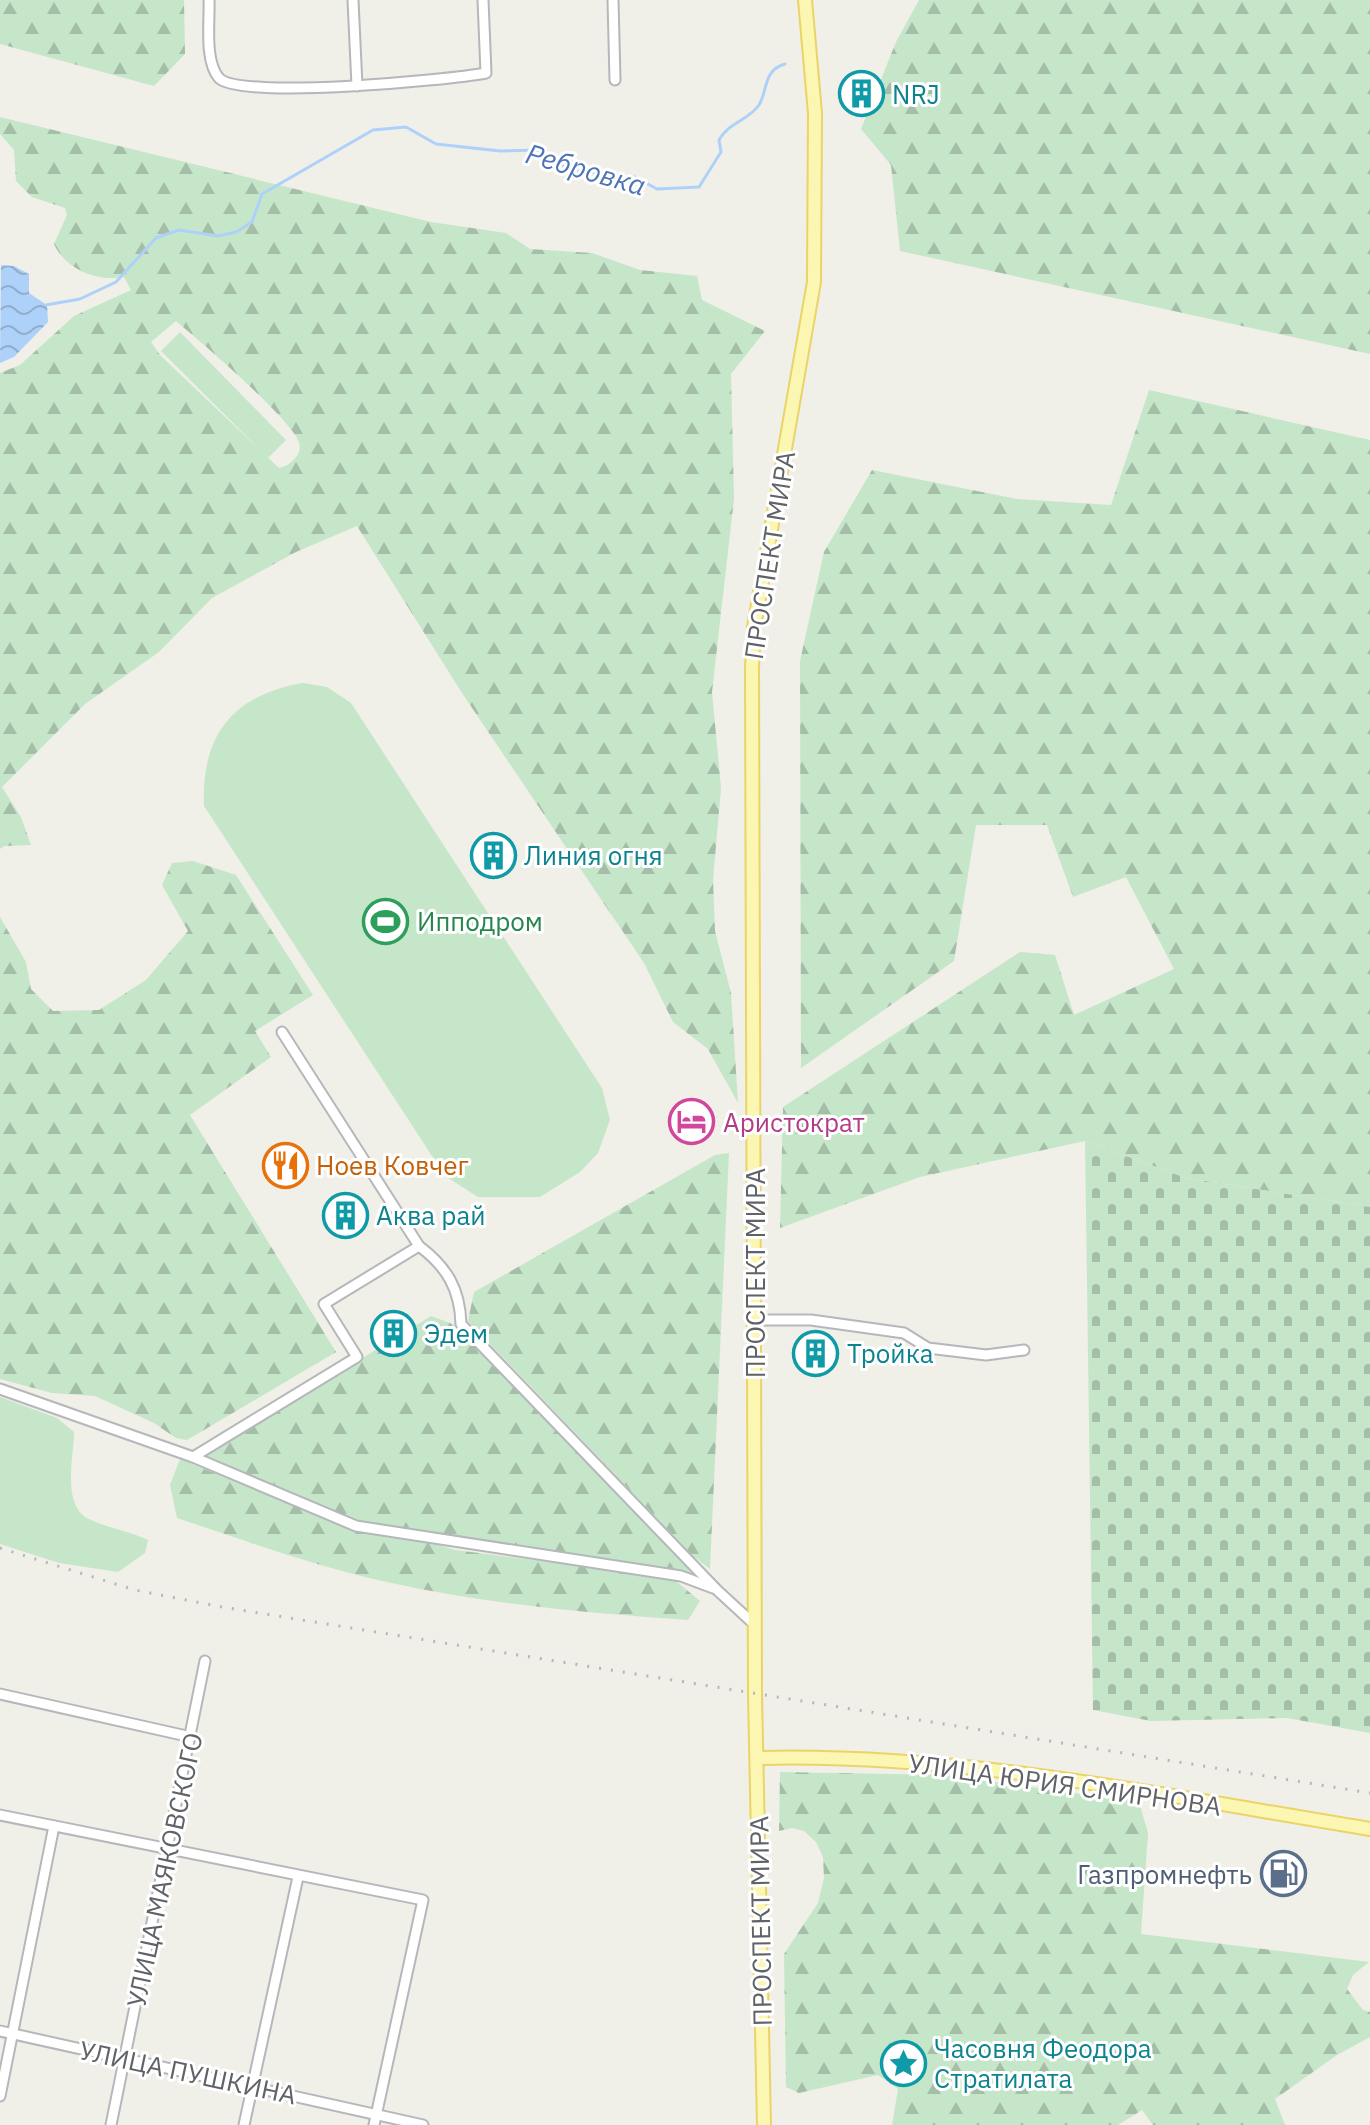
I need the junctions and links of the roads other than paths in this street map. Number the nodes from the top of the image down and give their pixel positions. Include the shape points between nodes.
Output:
1 (209, 0) edge
2 (353, 0) edge
3 (483, 0) edge
4 (613, 0) edge
5 (805, 0) edge
6 (615, 80) dead end
7 (357, 86) junction
8 (282, 1032) dead end
9 (419, 1246) junction
10 (756, 1320) junction
11 (1024, 1350) dead end
12 (0, 1389) edge
13 (193, 1457) junction
14 (717, 1590) junction
15 (756, 1625) junction
16 (205, 1661) dead end
17 (0, 1694) edge
18 (191, 1737) junction
19 (757, 1758) junction
20 (0, 1815) edge
21 (54, 1826) junction
22 (1370, 1829) edge
23 (169, 1849) junction
24 (298, 1877) junction
25 (0, 2031) edge
26 (13, 2034) junction
27 (125, 2057) junction
28 (253, 2086) junction
29 (0, 2096) edge
30 (376, 2114) junction
31 (111, 2125) edge
32 (244, 2125) edge
33 (374, 2125) edge
34 (423, 2125) edge
35 (764, 2125) edge

1 - 7 street via 211,62 217,76 238,86
2 - 7 street
3 - 7 street via 486,73
4 - 6 street
5 - 10 main road, ПРОСПЕКТ МИРА via 815,113 814,282 754,627
8 - 9 street
9 - 13 street via 324,1304 357,1357
9 - 14 street via 437,1260 460,1298 461,1324
10 - 11 street via 811,1320 904,1333 928,1348 957,1352
10 - 15 main road, ПРОСПЕКТ МИРА
12 - 13 street
13 - 14 street via 356,1526 681,1576
14 - 15 street
15 - 19 main road, ПРОСПЕКТ МИРА
16 - 18 street, УЛИЦА МАЯКОВСКОГО
17 - 18 street
18 - 23 street, УЛИЦА МАЯКОВСКОГО
19 - 22 main road, УЛИЦА ЮРИЯ СМИРНОВА via 883,1759 1001,1770
19 - 35 main road, ПРОСПЕКТ МИРА
20 - 21 street
21 - 23 street
21 - 26 street
23 - 24 street
23 - 27 street, УЛИЦА МАЯКОВСКОГО
24 - 28 street
24 - 30 street via 423,1900
25 - 26 street, УЛИЦА ПУШКИНА
26 - 27 street, УЛИЦА ПУШКИНА
26 - 29 street
27 - 28 street, УЛИЦА ПУШКИНА
27 - 31 street, УЛИЦА МАЯКОВСКОГО
28 - 30 street, УЛИЦА ПУШКИНА
28 - 32 street
30 - 33 street
30 - 34 street, УЛИЦА ПУШКИНА

